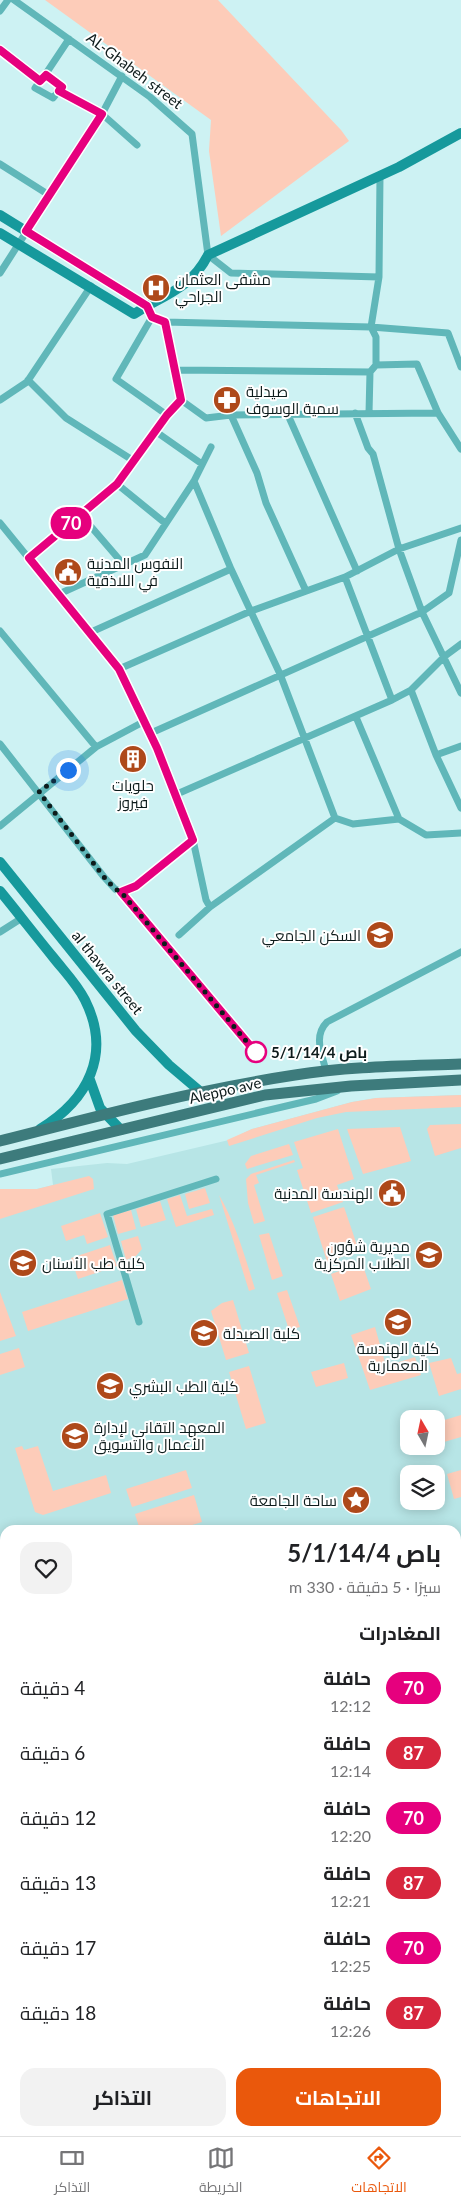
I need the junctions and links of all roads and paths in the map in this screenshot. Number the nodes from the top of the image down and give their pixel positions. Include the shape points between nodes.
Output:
1 (8, 0) edge
2 (14, 0) edge
3 (0, 11) edge
4 (69, 39) junction
5 (0, 50) edge
6 (46, 75) junction
7 (122, 76) junction
8 (40, 81) junction
9 (59, 91) junction
10 (102, 114) junction
11 (461, 133) edge
12 (137, 145) dead end
13 (0, 164) edge
14 (380, 174) junction
15 (49, 195) junction
16 (0, 215) edge
17 (26, 231) junction
18 (0, 233) edge
19 (17, 244) junction
20 (208, 255) junction
21 (0, 273) edge
22 (379, 277) junction
23 (91, 286) junction
24 (147, 306) junction
25 (152, 317) junction
26 (165, 322) junction
27 (371, 327) junction
28 (376, 365) junction
29 (461, 367) edge
30 (175, 370) junction
31 (370, 372) junction
32 (28, 380) junction
33 (0, 400) edge
34 (181, 400) junction
35 (356, 413) junction
36 (438, 413) junction
37 (231, 414) junction
38 (369, 414) junction
39 (167, 415) junction
40 (288, 415) junction
41 (155, 431) junction
42 (211, 447) dead end
43 (461, 448) edge
44 (134, 461) junction
45 (202, 464) junction
46 (194, 480) junction
47 (117, 484) junction
48 (80, 515) junction
49 (0, 522) edge
50 (165, 523) junction
51 (461, 528) edge
52 (461, 540) edge
53 (399, 549) junction
54 (29, 558) junction
55 (124, 565) junction
56 (231, 569) junction
57 (357, 571) junction
58 (344, 577) junction
59 (306, 592) junction
60 (59, 594) junction
61 (251, 611) junction
62 (422, 612) junction
63 (0, 631) edge
64 (89, 633) junction
65 (366, 635) junction
66 (461, 644) edge
67 (445, 656) junction
68 (119, 669) junction
69 (280, 674) junction
70 (411, 690) junction
71 (461, 693) edge
72 (392, 700) junction
73 (356, 717) junction
74 (145, 721) junction
75 (151, 733) junction
76 (304, 739) junction
77 (0, 744) edge
78 (461, 746) edge
79 (96, 747) junction
80 (436, 755) junction
81 (39, 792) junction
82 (177, 794) junction
83 (461, 808) edge
84 (335, 818) junction
85 (399, 819) junction
86 (0, 826) edge
87 (461, 834) edge
88 (193, 840) junction
89 (0, 862) edge
90 (0, 891) edge
91 (121, 892) junction
92 (210, 906) junction
93 (22, 918) junction
94 (50, 924) junction
95 (0, 932) edge
96 (180, 935) dead end
97 (37, 937) junction
98 (461, 952) edge
99 (257, 1054) dead end
100 (461, 1064) edge
101 (326, 1071) junction
102 (90, 1080) junction
103 (461, 1080) edge
104 (351, 1086) junction
105 (202, 1093) junction
106 (106, 1116) junction
107 (121, 1130) junction
108 (31, 1133) junction
109 (0, 1141) edge
110 (0, 1159) edge
111 (0, 1174) edge
112 (216, 1179) dead end
113 (139, 1322) dead end

1 - 3 street
2 - 4 street, AL-Ghabeh street
4 - 6 street
4 - 7 street, AL-Ghabeh street
5 - 8 street
6 - 8 street
6 - 9 street via 62,87
7 - 10 street
7 - 20 street, AL-Ghabeh street via 192,134
8 - 9 street via 35,88 53,98
9 - 10 street
10 - 12 street
10 - 15 street
11 - 14 street
13 - 15 street
14 - 20 street
14 - 22 street
15 - 17 street
16 - 17 street
17 - 19 street
17 - 24 street
18 - 19 street
19 - 21 street
19 - 23 street
20 - 22 street via 231,273
20 - 24 street via 201,270 181,288
22 - 27 street
23 - 24 street via 134,314
23 - 32 street
24 - 25 street
25 - 26 street
25 - 39 street via 116,379
26 - 27 street
26 - 30 street
27 - 28 street via 376,337
27 - 29 street via 448,333
28 - 31 street
28 - 36 street via 417,364
30 - 31 street
30 - 34 street
31 - 38 street
32 - 33 street
32 - 44 street via 66,418
34 - 37 street via 206,418
34 - 39 street
35 - 38 street
35 - 40 street
35 - 53 street via 373,454
36 - 38 street
36 - 43 street
37 - 40 street
37 - 59 street
39 - 41 street
40 - 57 street
41 - 44 street
41 - 45 street
42 - 45 street
44 - 47 street
45 - 46 street
46 - 50 street
46 - 56 street
47 - 48 street
47 - 50 street
48 - 54 street
48 - 55 street
49 - 54 street
50 - 55 street via 145,555
51 - 53 street
52 - 62 street via 449,592
53 - 57 street
53 - 62 street
54 - 60 street
55 - 60 street
56 - 61 street
56 - 64 street
57 - 58 street
58 - 59 street
58 - 65 street
59 - 61 street
60 - 64 street
61 - 68 street
61 - 69 street
62 - 65 street
62 - 67 street
63 - 79 street
64 - 68 street
65 - 69 street
65 - 72 street
66 - 67 street
67 - 70 street
67 - 71 street
68 - 74 street
69 - 75 street
69 - 76 street
70 - 72 street
70 - 80 street
72 - 73 street
73 - 76 street
73 - 85 street
74 - 75 street
74 - 79 street
75 - 82 street
76 - 82 street
76 - 84 street
77 - 81 street
78 - 80 street
79 - 81 street
80 - 83 street
81 - 86 street
81 - 91 street via 104,877
82 - 88 street
84 - 85 street via 353,824
84 - 92 street
85 - 87 street via 426,835
88 - 91 street via 136,886
88 - 92 street
89 - 94 street, al thawra street
90 - 93 street
91 - 99 street
92 - 96 street
93 - 95 street
93 - 97 street
94 - 97 street via 46,933
94 - 105 street, al thawra street via 136,1031
97 - 102 street via 78,988 90,1012 96,1040
98 - 101 street via 327,1022 320,1030 319,1040
100 - 101 main road, Aleppo ave
101 - 105 main road, Aleppo ave
102 - 106 street
102 - 108 street via 64,1111
103 - 104 main road, Aleppo ave
104 - 107 main road, Aleppo ave via 265,1095
104 - 111 street via 316,1099
105 - 106 main road, Aleppo ave
106 - 107 street
106 - 108 main road, Aleppo ave
107 - 110 main road, Aleppo ave
108 - 109 main road, Aleppo ave
112 - 113 street via 107,1214

